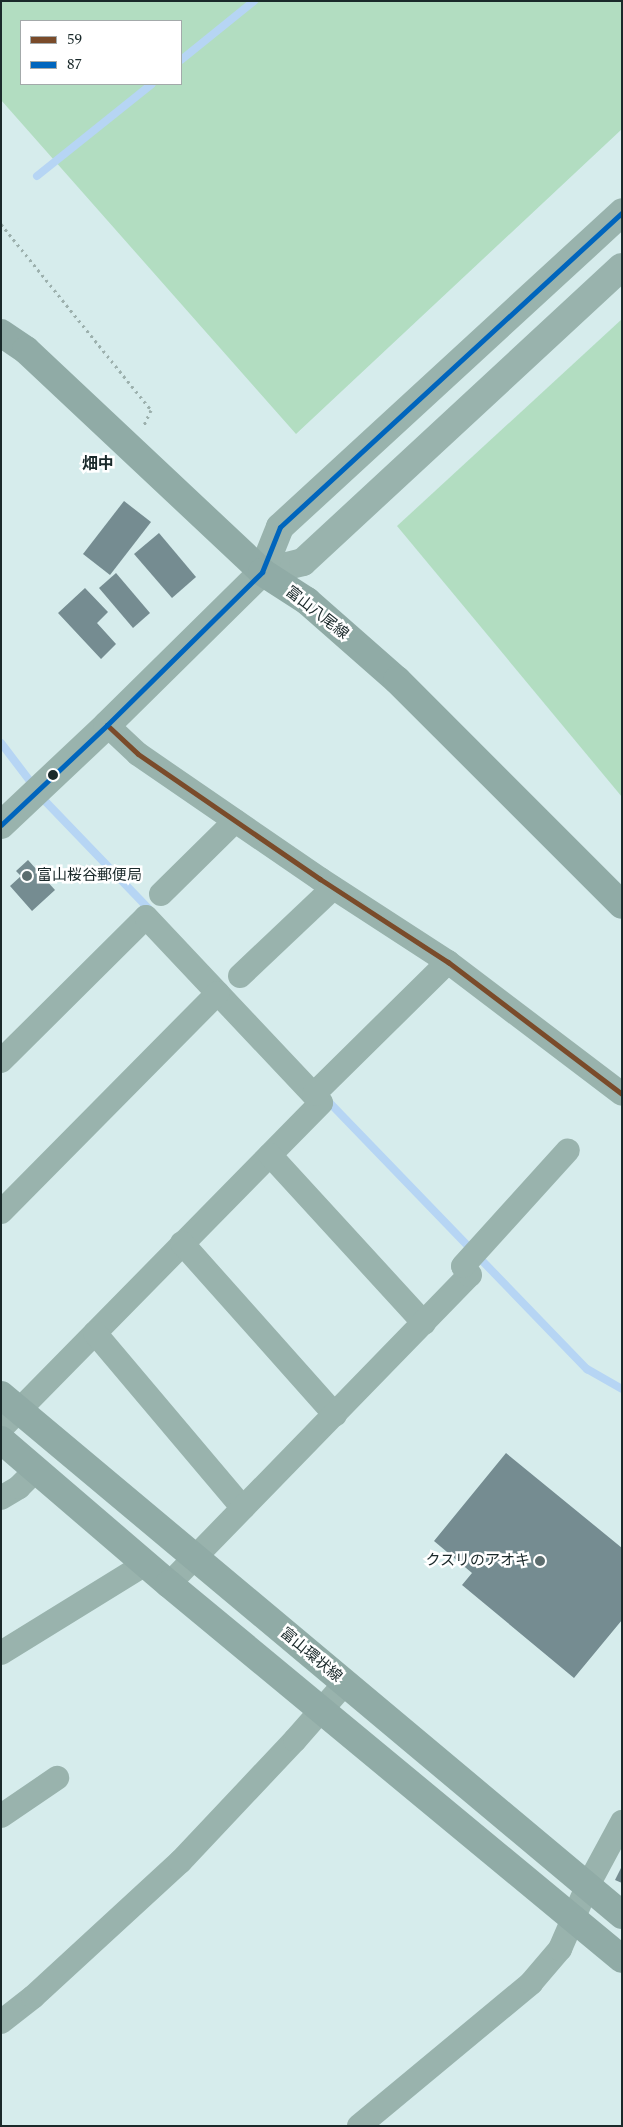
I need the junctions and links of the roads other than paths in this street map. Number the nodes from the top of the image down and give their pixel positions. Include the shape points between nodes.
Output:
1 (622, 212) edge
2 (622, 267) edge
3 (1, 333) edge
4 (262, 572) junction
5 (107, 725) junction
6 (9, 815) edge
7 (235, 821) junction
8 (333, 888) junction
9 (161, 894) dead end
10 (622, 905) edge
11 (448, 962) junction
12 (240, 976) dead end
13 (218, 993) junction
14 (1, 1061) edge
15 (321, 1088) junction
16 (622, 1094) edge
17 (568, 1150) dead end
18 (270, 1155) junction
19 (1, 1212) edge
20 (182, 1243) junction
21 (424, 1323) junction
22 (94, 1333) junction
23 (7, 1411) edge
24 (335, 1415) junction
25 (1, 1440) edge
26 (36, 1470) junction
27 (1, 1498) edge
28 (243, 1508) junction
29 (195, 1559) junction
30 (146, 1564) junction
31 (169, 1584) junction
32 (1, 1653) edge
33 (345, 1683) junction
34 (322, 1710) junction
35 (58, 1778) dead end
36 (1, 1816) edge
37 (622, 1822) edge
38 (587, 1887) junction
39 (622, 1915) edge
40 (574, 1919) junction
41 (622, 1959) edge
42 (1, 2022) edge
43 (359, 2126) edge

1 - 4 street via 280,527
2 - 4 street via 303,562
3 - 4 main road, 富山八尾線 via 26,350
4 - 5 street
4 - 10 main road, 富山八尾線 via 307,601 397,680
5 - 6 street
5 - 7 street via 138,754
7 - 8 street
7 - 9 street
8 - 11 street
8 - 12 street
11 - 15 street
11 - 16 street
13 - 14 street via 146,917
13 - 15 street
13 - 19 street
15 - 18 street via 321,1103
17 - 21 street via 463,1266 470,1275
18 - 20 street
18 - 21 street
20 - 22 street
20 - 24 street
21 - 24 street
22 - 23 street
22 - 28 street
23 - 29 main road, 富山環状線
24 - 28 street
25 - 26 main road
26 - 27 street via 20,1487
26 - 30 main road
28 - 29 street
29 - 31 street
29 - 33 main road, 富山環状線
30 - 31 main road
30 - 32 street
31 - 34 main road
33 - 34 street
33 - 38 main road, 富山環状線
34 - 40 main road
34 - 42 street via 180,1862
35 - 36 street
37 - 38 street
38 - 39 main road, 富山環状線
38 - 40 street
40 - 41 main road
40 - 43 street via 560,1949 531,1983

